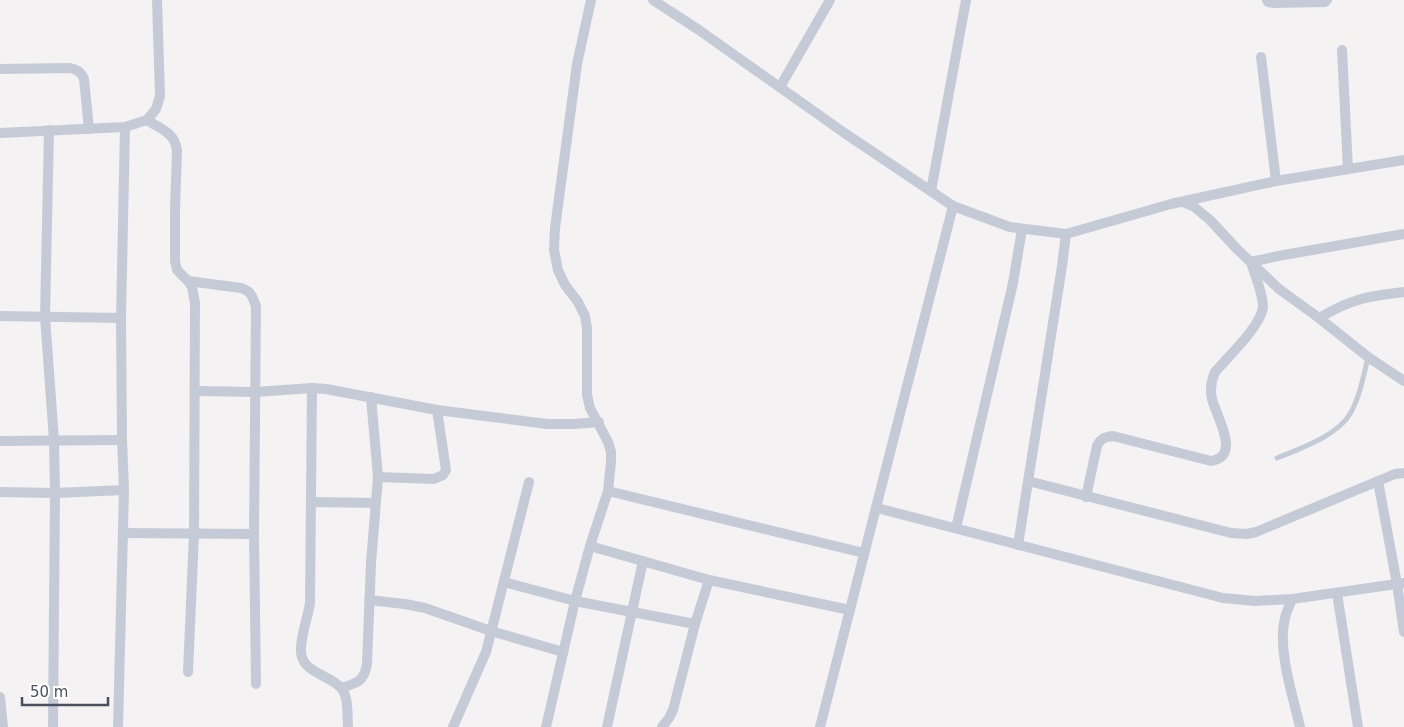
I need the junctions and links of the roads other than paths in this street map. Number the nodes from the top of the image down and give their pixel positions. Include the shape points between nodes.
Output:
1 (158, 0) edge
2 (591, 0) edge
3 (653, 0) edge
4 (830, 0) edge
5 (966, 0) edge
6 (1267, 0) edge
7 (1327, 0) edge
8 (1342, 50) dead end
9 (1261, 57) dead end
10 (0, 68) edge
11 (780, 87) junction
12 (147, 120) junction
13 (125, 127) junction
14 (89, 129) junction
15 (49, 130) junction
16 (0, 133) edge
17 (1404, 160) edge
18 (1348, 169) junction
19 (1276, 181) junction
20 (931, 191) junction
21 (1183, 202) junction
22 (953, 206) junction
23 (1022, 230) junction
24 (1066, 234) junction
25 (1404, 234) edge
26 (1251, 262) junction
27 (188, 281) junction
28 (1404, 292) edge
29 (0, 316) edge
30 (45, 317) junction
31 (122, 318) junction
32 (1319, 318) junction
33 (1368, 358) junction
34 (1404, 380) edge
35 (312, 388) junction
36 (194, 391) junction
37 (255, 392) junction
38 (371, 397) junction
39 (437, 410) junction
40 (598, 422) junction
41 (54, 440) junction
42 (122, 440) junction
43 (0, 442) edge
44 (1277, 458) dead end
45 (1404, 473) edge
46 (378, 477) junction
47 (1028, 481) junction
48 (1378, 481) junction
49 (529, 482) dead end
50 (124, 490) junction
51 (608, 491) junction
52 (0, 492) edge
53 (55, 493) junction
54 (1086, 497) junction
55 (312, 502) junction
56 (375, 502) junction
57 (877, 508) junction
58 (956, 528) junction
59 (124, 533) junction
60 (194, 534) junction
61 (254, 534) junction
62 (1018, 545) junction
63 (590, 546) junction
64 (864, 554) junction
65 (643, 561) junction
66 (709, 580) junction
67 (504, 582) junction
68 (1400, 583) edge
69 (1338, 593) junction
70 (369, 600) junction
71 (575, 600) junction
72 (1292, 600) junction
73 (850, 610) junction
74 (632, 612) junction
75 (695, 624) junction
76 (491, 631) junction
77 (1404, 632) edge
78 (563, 652) junction
79 (188, 672) dead end
80 (256, 684) dead end
81 (341, 688) junction
82 (0, 697) edge
83 (3, 727) edge
84 (53, 727) edge
85 (118, 727) edge
86 (348, 727) edge
87 (453, 727) edge
88 (546, 727) edge
89 (607, 727) edge
90 (662, 727) edge
91 (820, 727) edge
92 (1300, 727) edge
93 (1358, 727) edge

1 - 12 street via 160,96 156,109
2 - 40 street via 577,64 554,250 565,285 586,316 587,395
3 - 11 street
4 - 11 street
5 - 20 street
6 - 7 street via 1274,3
8 - 18 street
9 - 19 street
10 - 14 street via 77,70 84,79
11 - 20 street
12 - 13 street
12 - 27 street via 176,142 175,261
13 - 14 street
13 - 31 street
14 - 15 street
15 - 16 street
15 - 30 street
17 - 18 street
18 - 19 street
19 - 21 street
20 - 22 street
21 - 24 street
21 - 26 street via 1210,220
22 - 23 street
22 - 57 street
23 - 24 street
23 - 58 street via 1013,283
24 - 47 street
25 - 26 street
26 - 32 street via 1279,289
26 - 54 street via 1261,296 1260,317 1211,380 1212,400 1227,442 1222,456 1211,461 1114,436 1105,437 1097,446
27 - 36 street via 195,303
27 - 37 street via 241,288 252,296 256,306
28 - 32 street via 1359,299
29 - 30 street
30 - 31 street
30 - 41 street
31 - 42 street
32 - 33 street
33 - 34 street
33 - 44 lane via 1349,415 1319,440
35 - 37 street
35 - 38 street
35 - 55 street
36 - 37 street
36 - 60 street
37 - 61 street
38 - 39 street
38 - 46 street
39 - 40 street via 547,424
39 - 46 street via 446,470 443,475 434,479
40 - 51 street via 611,452
41 - 42 street
41 - 43 street
41 - 53 street
42 - 50 street
45 - 48 street
46 - 56 street
47 - 54 street
47 - 62 street
48 - 54 street via 1247,534 1231,533
48 - 68 street
49 - 67 street
50 - 53 street
50 - 59 street
51 - 63 street
51 - 64 street
52 - 53 street
53 - 84 street
55 - 56 street
55 - 81 street via 310,603 301,654 304,663
56 - 70 street
57 - 58 street
57 - 64 street
58 - 62 street
59 - 60 street
59 - 85 street
60 - 61 street
60 - 79 street
61 - 80 street
62 - 72 street via 1223,598
63 - 65 street
63 - 71 street
64 - 73 street
65 - 66 street
65 - 74 street
66 - 73 street
66 - 75 street
67 - 71 street
67 - 76 street
68 - 69 street
68 - 77 street
69 - 72 street
69 - 93 street
70 - 76 street via 425,608
70 - 81 street via 366,673 356,684
71 - 74 street
71 - 78 street
72 - 92 street via 1283,629 1284,659
73 - 91 street
74 - 75 street
74 - 89 street
75 - 90 street via 673,710
76 - 78 street
76 - 87 street via 486,652
78 - 88 street
81 - 86 street via 345,695
82 - 83 street

